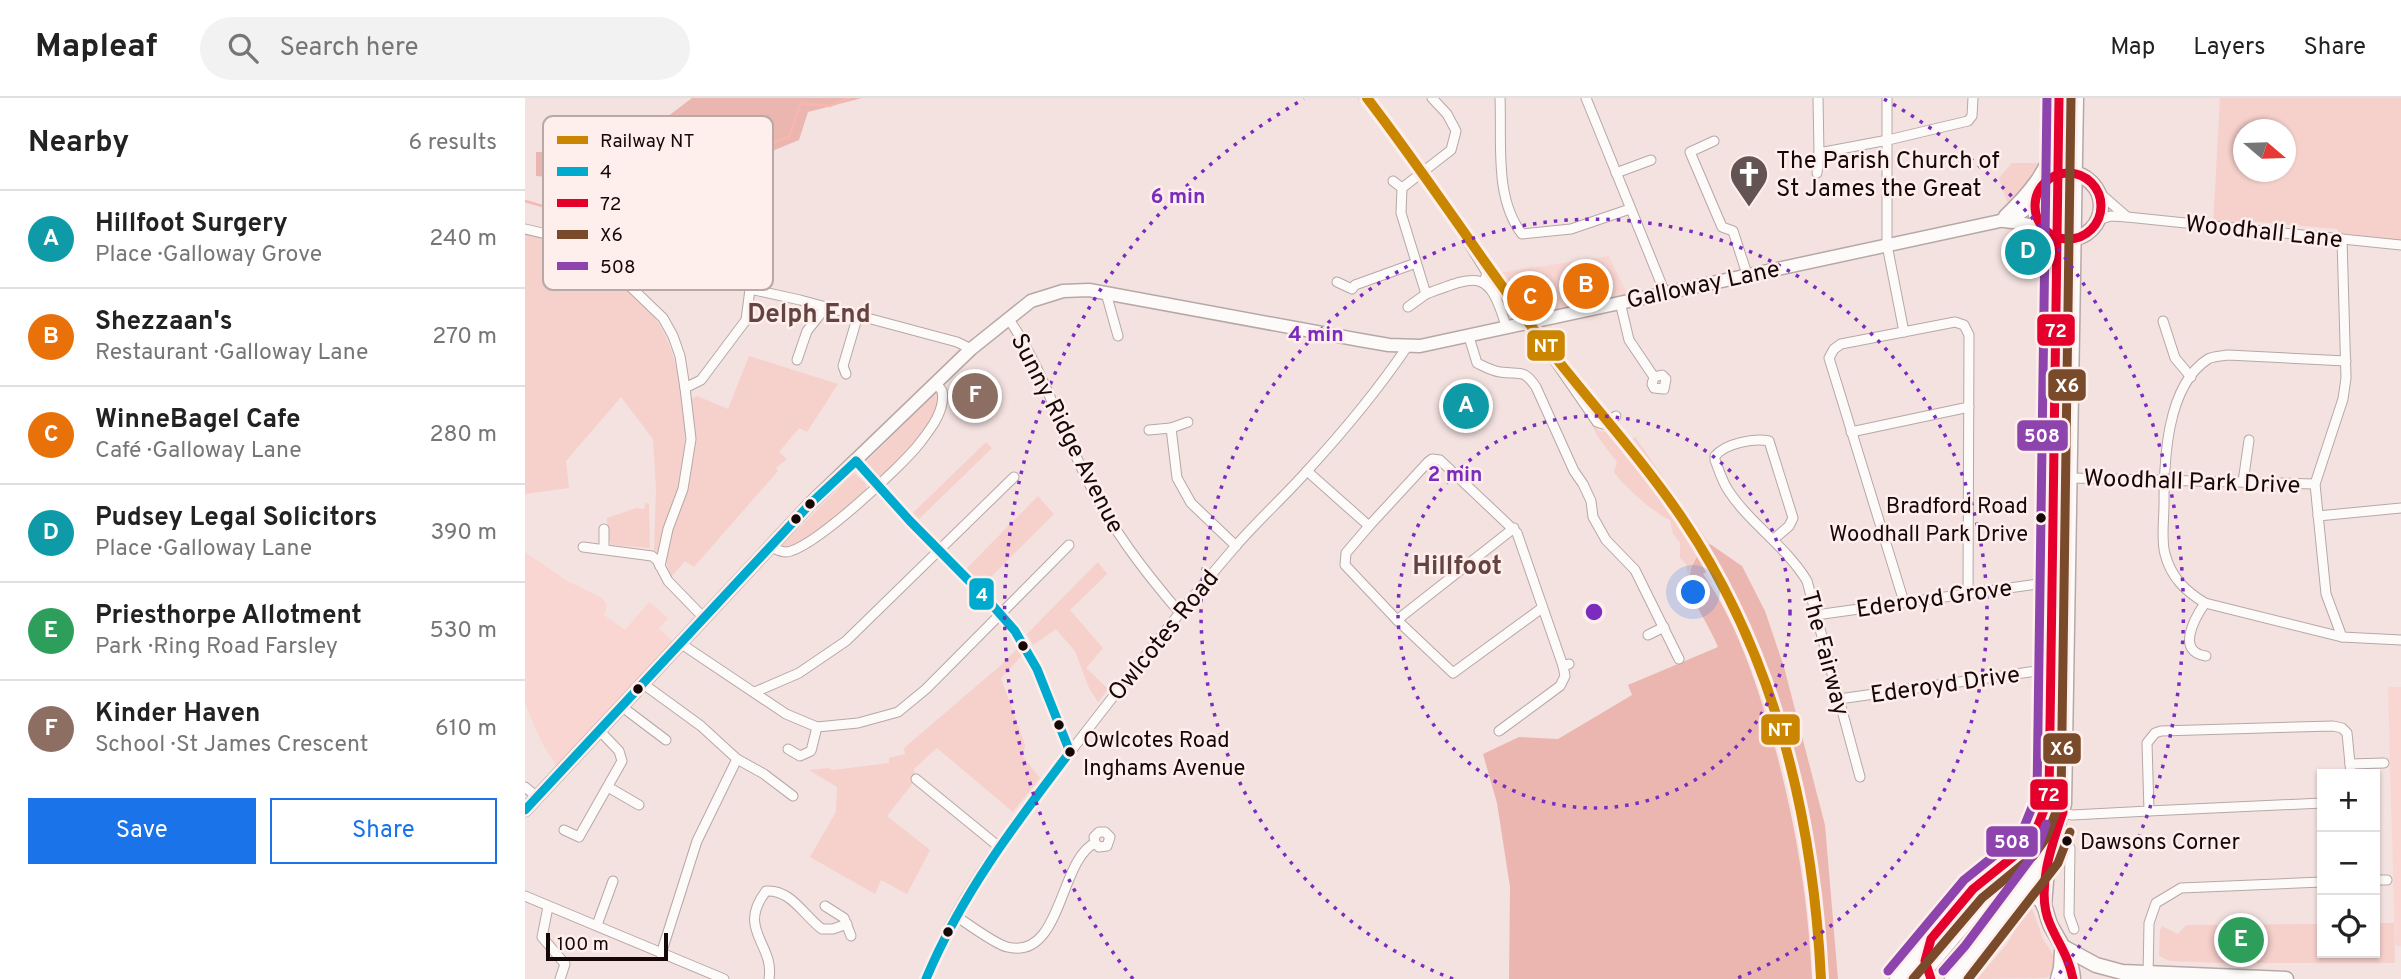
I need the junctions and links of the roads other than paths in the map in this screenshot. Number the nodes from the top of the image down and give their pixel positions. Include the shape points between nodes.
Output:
1 (1432, 98) edge
2 (1500, 98) edge
3 (1586, 98) edge
4 (1818, 98) edge
5 (1888, 98) edge
6 (1973, 98) edge
7 (2059, 98) edge
8 (2076, 98) edge
9 (2059, 121) junction
10 (1714, 141) dead end
11 (1888, 141) junction
12 (1819, 153) junction
13 (1651, 160) dead end
14 (1616, 173) junction
15 (1817, 173) dead end
16 (2076, 175) junction
17 (2059, 176) junction
18 (1393, 181) dead end
19 (1402, 188) junction
20 (2095, 189) junction
21 (2035, 203) junction
22 (1446, 207) dead end
23 (1630, 208) junction
24 (2127, 217) junction
25 (2098, 220) junction
26 (2000, 221) junction
27 (525, 229) edge
28 (2042, 229) junction
29 (543, 233) edge
30 (2058, 237) junction
31 (2074, 237) junction
32 (2341, 239) junction
33 (2401, 245) edge
34 (1887, 246) junction
35 (1416, 263) junction
36 (1747, 274) junction
37 (1337, 282) dead end
38 (1484, 282) junction
39 (635, 290) edge
40 (750, 290) edge
41 (755, 290) edge
42 (1106, 293) junction
43 (1665, 293) junction
44 (1426, 294) junction
45 (1620, 302) junction
46 (826, 307) junction
47 (1408, 307) dead end
48 (858, 315) junction
49 (1008, 318) junction
50 (1533, 320) junction
51 (2163, 321) dead end
52 (1506, 326) junction
53 (1904, 332) junction
54 (1118, 336) dead end
55 (1469, 337) junction
56 (1407, 347) junction
57 (971, 349) junction
58 (797, 360) dead end
59 (2346, 361) junction
60 (846, 374) dead end
61 (1654, 377) dead end
62 (2190, 377) junction
63 (936, 383) junction
64 (685, 388) junction
65 (1969, 407) junction
66 (1616, 416) dead end
67 (1188, 422) dead end
68 (1171, 428) junction
69 (1149, 430) dead end
70 (1851, 432) junction
71 (2249, 440) dead end
72 (856, 461) junction
73 (1307, 471) junction
74 (1014, 477) dead end
75 (2070, 478) junction
76 (2164, 479) junction
77 (2243, 482) junction
78 (2315, 484) junction
79 (876, 485) junction
80 (2401, 508) edge
81 (2318, 516) junction
82 (1369, 526) junction
83 (1514, 528) junction
84 (604, 529) dead end
85 (1774, 539) junction
86 (1069, 545) dead end
87 (1236, 546) junction
88 (583, 547) dead end
89 (771, 547) junction
90 (604, 548) junction
91 (939, 551) junction
92 (660, 566) junction
93 (2052, 582) junction
94 (1968, 593) junction
95 (1904, 602) junction
96 (2205, 603) junction
97 (1542, 608) junction
98 (1180, 613) junction
99 (1002, 614) junction
100 (1816, 615) junction
101 (704, 618) junction
102 (1397, 620) junction
103 (1664, 626) junction
104 (1648, 635) dead end
105 (2342, 637) junction
106 (2401, 640) edge
107 (680, 643) junction
108 (2206, 656) dead end
109 (1679, 659) dead end
110 (2051, 669) junction
111 (642, 683) junction
112 (755, 692) junction
113 (1839, 699) junction
114 (621, 706) junction
115 (817, 727) junction
116 (599, 730) junction
117 (1499, 732) dead end
118 (666, 740) dead end
119 (788, 749) dead end
120 (1070, 752) junction
121 (737, 759) junction
122 (2384, 763) dead end
123 (2351, 769) edge
124 (1860, 777) dead end
125 (916, 779) dead end
126 (525, 787) edge
127 (608, 787) junction
128 (793, 796) dead end
129 (537, 797) junction
130 (2317, 803) edge
131 (639, 806) dead end
132 (525, 810) edge
133 (2149, 811) junction
134 (2063, 813) junction
135 (564, 830) dead end
136 (1095, 844) dead end
137 (998, 846) junction
138 (2070, 848) dead end
139 (2048, 856) junction
140 (2070, 863) junction
141 (2380, 880) edge
142 (2387, 880) dead end
143 (613, 881) dead end
144 (2317, 882) edge
145 (2022, 889) junction
146 (525, 896) edge
147 (825, 906) dead end
148 (2044, 906) junction
149 (548, 907) junction
150 (956, 916) junction
151 (847, 924) junction
152 (597, 925) junction
153 (2074, 929) dead end
154 (851, 936) dead end
155 (1931, 939) junction
156 (2062, 946) junction
157 (661, 954) junction
158 (1925, 976) edge
159 (2148, 976) edge
160 (2212, 978) edge
161 (559, 979) edge
162 (724, 979) edge
163 (769, 979) edge
164 (926, 979) edge
165 (1897, 979) edge
166 (1952, 979) edge
167 (2058, 979) edge
168 (2073, 979) edge
169 (2285, 979) edge

1 - 19 street via 1456,131 1451,150
2 - 23 street via 1506,201 1523,234 1571,229
3 - 14 street
4 - 12 street
5 - 11 street
6 - 11 street via 1968,121
7 - 9 highway
8 - 16 highway
9 - 17 highway
9 - 26 main road via 2049,163
10 - 36 street via 1691,152 1705,190 1721,211 1722,227 1733,231
11 - 12 street
11 - 34 street
12 - 15 street
13 - 14 street
14 - 23 street
16 - 17 highway
16 - 20 highway
16 - 31 highway
17 - 21 highway via 2045,182
17 - 30 highway
18 - 19 street
19 - 35 street via 1401,213
20 - 24 street
20 - 25 highway via 2101,203
21 - 26 main road, Galloway Lane
21 - 28 highway
22 - 38 street via 1487,273
23 - 43 street
24 - 25 street, Woodhall Lane
24 - 32 street, Woodhall Lane
25 - 31 highway via 2083,236
26 - 28 main road, Galloway Lane
26 - 34 main road, Galloway Lane
27 - 29 street
28 - 30 highway
30 - 31 highway
30 - 93 highway
31 - 75 highway
32 - 33 street, Woodhall Lane
32 - 59 street
34 - 36 main road, Galloway Lane
34 - 53 street
35 - 37 street via 1352,289
35 - 44 street
36 - 43 main road, Galloway Lane
38 - 44 street via 1457,282
38 - 52 street via 1500,305
39 - 64 street via 663,318 673,336
40 - 64 street via 746,320 701,380
41 - 46 street
42 - 49 main road, Galloway Lane via 1074,290 1049,294 1031,300
42 - 54 street
42 - 56 main road, Galloway Lane
43 - 45 main road, Galloway Lane
44 - 47 street
45 - 50 main road, Galloway Lane
45 - 61 street via 1629,340
46 - 48 street
46 - 58 street via 807,331
48 - 57 street
48 - 60 street via 842,366
49 - 57 main road, Galloway Lane
49 - 98 street, Sunny Ridge Avenue via 1027,346 1086,478 1143,570
50 - 52 main road, Galloway Lane
50 - 66 street via 1539,338 1597,422 1603,424
51 - 62 street via 2175,358
52 - 55 main road, Galloway Lane
53 - 65 street via 1955,322 1967,328
53 - 70 street via 1841,344 1831,353 1830,364
55 - 56 main road, Galloway Lane
55 - 103 street via 1477,363 1501,372 1519,372 1536,387 1606,540 1635,570
56 - 73 street, Owlcotes Road
57 - 63 main road, Galloway Lane
59 - 62 street via 2228,355 2209,358
59 - 78 street via 2343,399
62 - 76 street via 2169,426
63 - 72 main road, Galloway Lane
63 - 79 street via 943,401 928,431
64 - 92 street via 691,439 683,489
65 - 70 street
65 - 94 street
67 - 68 street
68 - 69 street
68 - 87 street via 1177,478 1191,503
70 - 95 street
71 - 77 street
72 - 79 street
72 - 89 main road, Galloway Lane
73 - 82 street
73 - 87 street, Owlcotes Road
74 - 91 street
75 - 76 street, Woodhall Park Drive
75 - 134 highway
76 - 77 street, Woodhall Park Drive
76 - 96 street via 2165,552 2175,577 2188,593
77 - 78 street, Woodhall Park Drive
78 - 81 street
79 - 89 street via 842,518 794,550
79 - 91 street
80 - 81 street
81 - 105 street via 2326,594
82 - 83 street via 1436,458
82 - 102 street via 1346,553 1345,565
83 - 97 street
83 - 102 street
84 - 90 street
85 - 85 street, The Fairway via 1728,491 1715,460 1720,450 1757,439 1769,441 1793,518
85 - 100 street, The Fairway via 1807,581
86 - 99 street
87 - 98 street, Owlcotes Road
88 - 90 street
89 - 101 main road, Galloway Lane
90 - 92 street via 646,553
91 - 99 street
91 - 112 street via 846,641 799,673
92 - 101 street
93 - 94 street, Ederoyd Grove
93 - 110 highway
94 - 95 street, Ederoyd Grove
95 - 100 street, Ederoyd Grove
96 - 105 street
96 - 108 street via 2189,639 2195,654
97 - 102 street via 1453,673
97 - 117 street via 1566,665 1566,676 1560,686
98 - 120 street, Owlcotes Road
99 - 115 street via 898,712 858,723
99 - 120 street via 1044,681
100 - 113 street, The Fairway
101 - 107 main road, Galloway Lane
103 - 104 street
103 - 109 street
105 - 106 street
107 - 111 main road, Galloway Lane
107 - 112 street
110 - 113 street, Ederoyd Drive
110 - 155 highway via 2049,797 2035,833 2013,859 1973,889
111 - 114 main road, Galloway Lane
111 - 121 street via 709,732
112 - 115 street via 786,714
113 - 124 street, The Fairway
114 - 116 main road, Galloway Lane
114 - 118 street
115 - 119 street via 811,751 800,756
116 - 127 street via 619,751 622,761
116 - 129 main road, Galloway Lane
120 - 137 street, Owlcotes Road
121 - 128 street
121 - 157 street via 697,841
122 - 123 street
123 - 133 street via 2347,733 2333,726 2155,733 2147,743
125 - 137 street
126 - 129 street
127 - 131 street
127 - 135 street via 579,837
129 - 132 main road, Galloway Lane
130 - 133 street
133 - 134 street
134 - 139 highway
136 - 150 street via 1086,850 1073,873 1050,924 1040,938 1022,948 1006,947
137 - 150 street, Owlcotes Road
138 - 140 street
139 - 140 street
139 - 145 highway
139 - 148 highway
140 - 153 street via 2069,915
141 - 142 street
143 - 152 street
144 - 159 street via 2181,888 2156,903 2149,923
145 - 148 highway
145 - 158 highway via 2005,888 1990,896
145 - 166 highway
146 - 149 street
147 - 151 street via 840,913
148 - 156 highway
149 - 152 street
149 - 161 street via 538,939 565,964
150 - 164 street, Owlcotes Road
151 - 154 street
151 - 163 street via 822,929 792,899 766,891 754,923 770,965
152 - 157 street
155 - 158 highway
155 - 165 highway
156 - 159 highway via 2108,970
156 - 167 highway
156 - 168 highway
157 - 162 street
159 - 160 highway
160 - 169 highway

